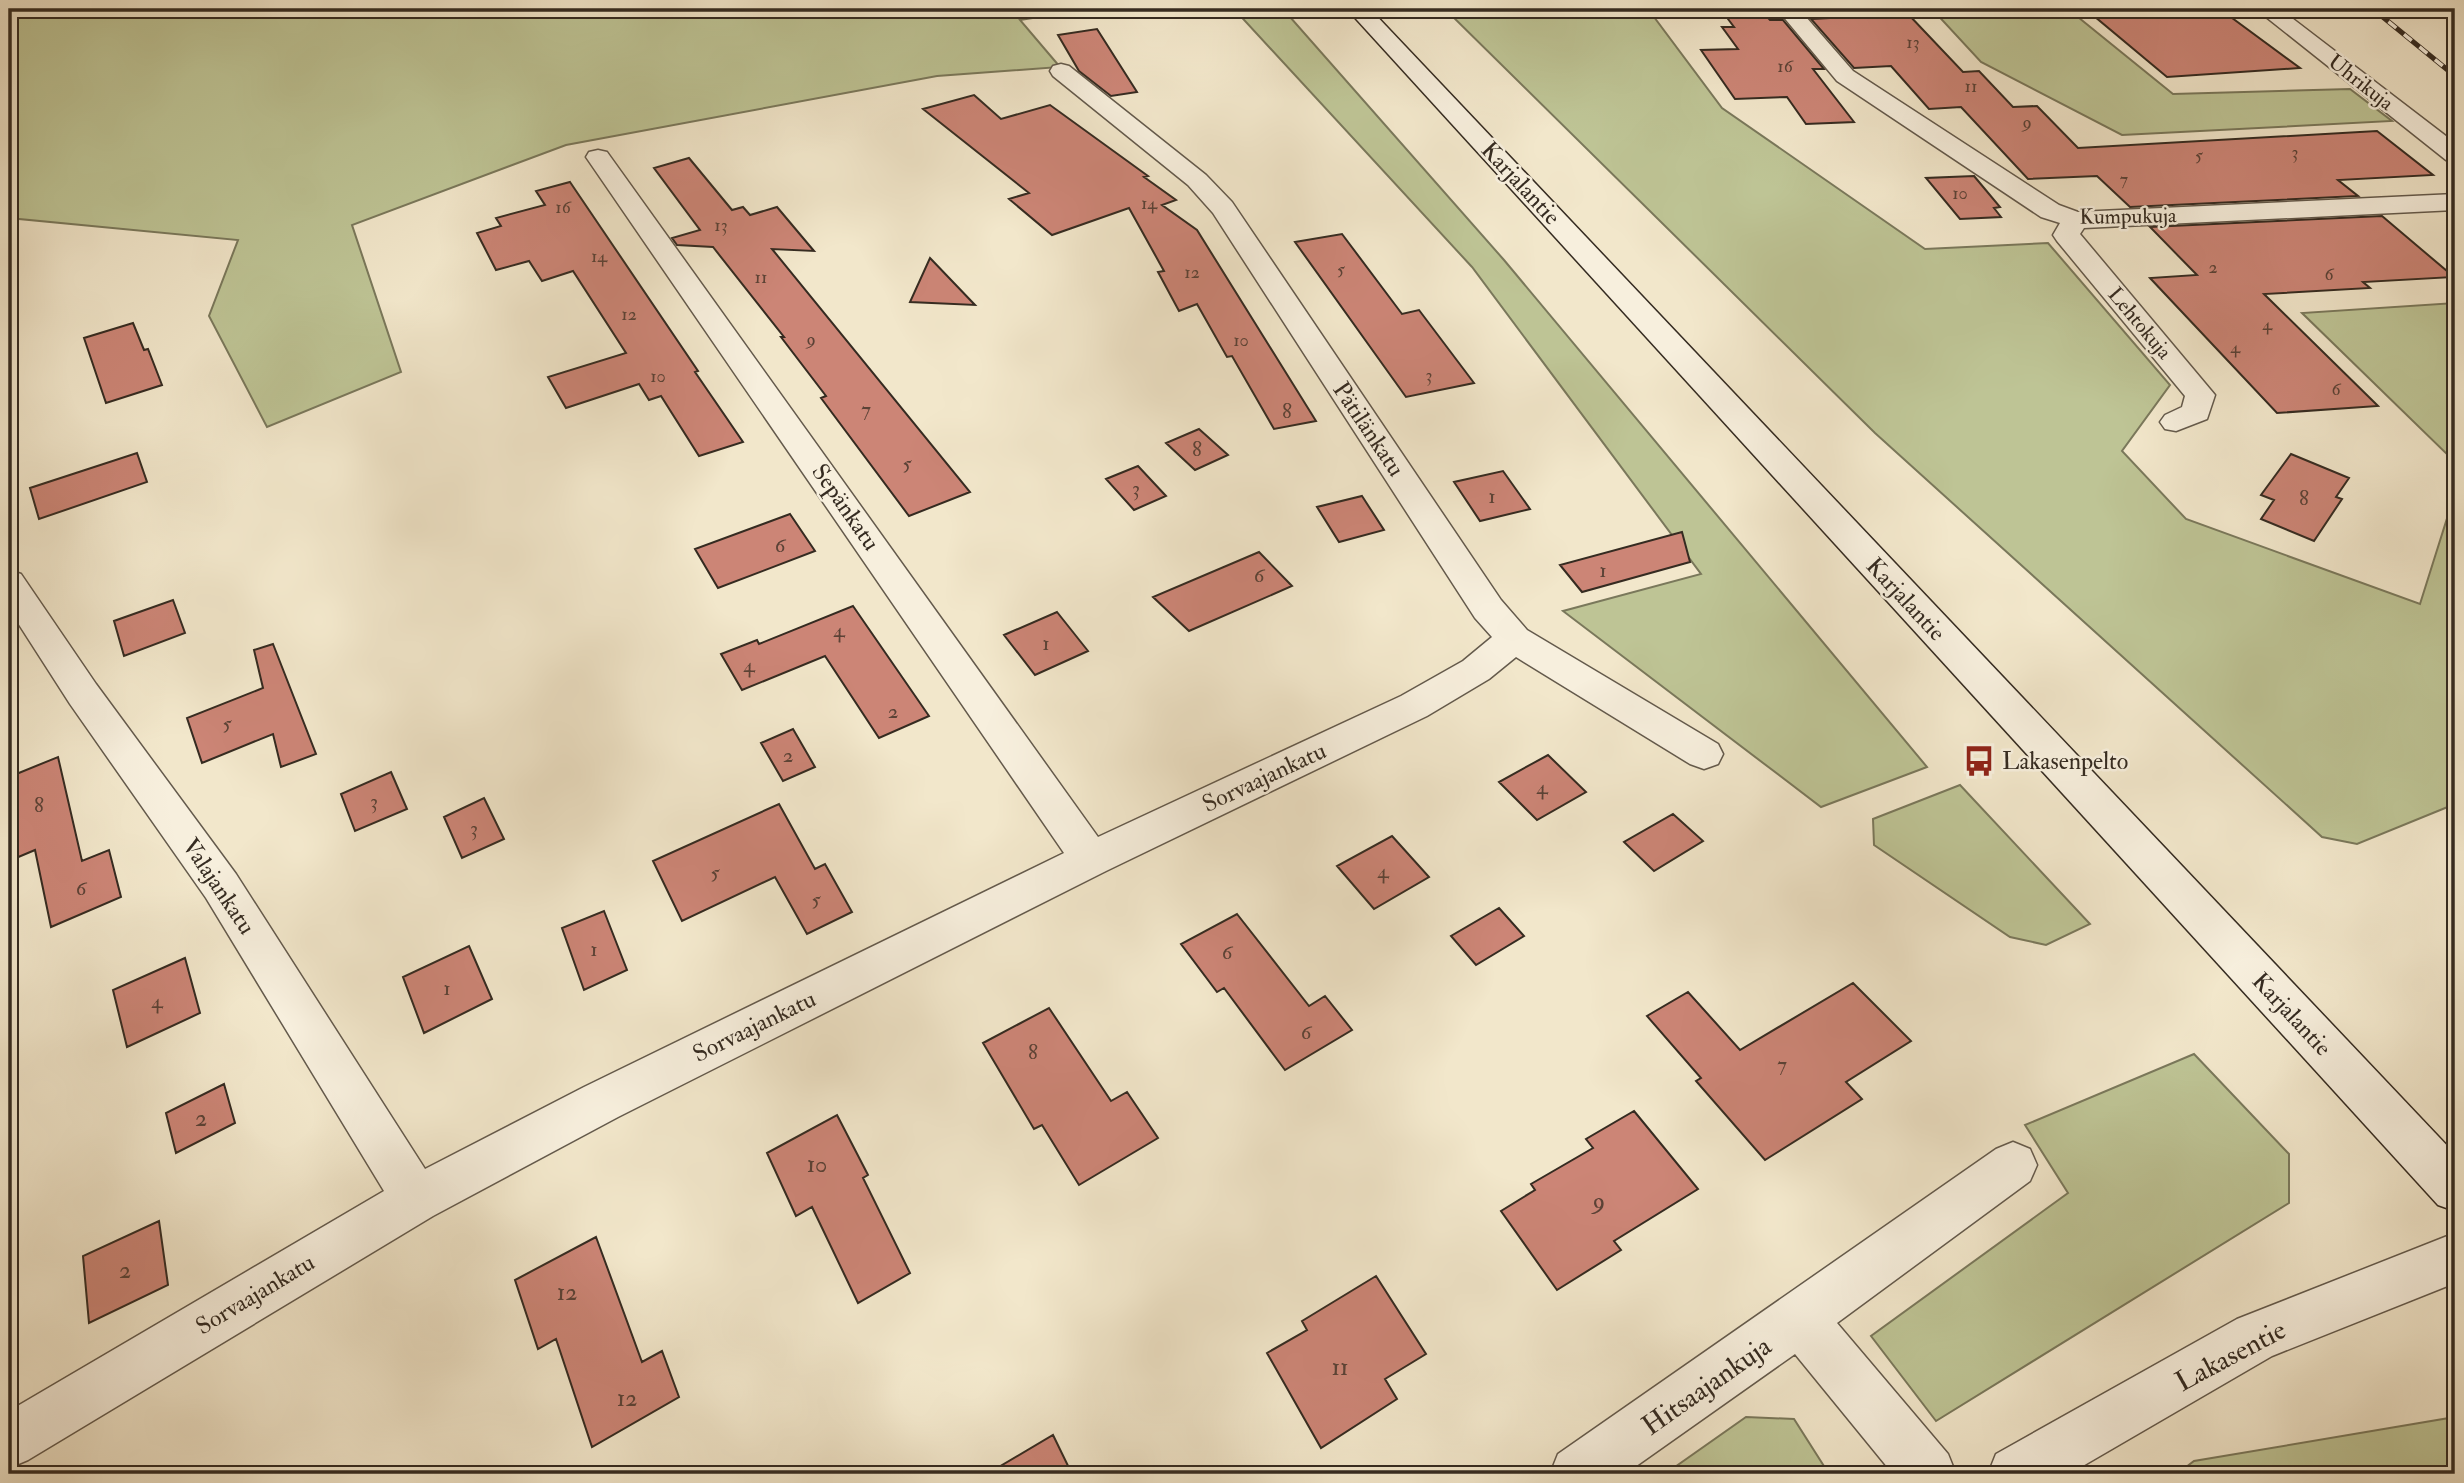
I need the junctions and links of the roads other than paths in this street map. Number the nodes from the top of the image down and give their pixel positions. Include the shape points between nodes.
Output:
1 (1358, 9) edge
2 (1788, 9) edge
3 (2267, 9) edge
4 (1061, 71) dead end
5 (2455, 155) edge
6 (598, 157) dead end
7 (2455, 202) edge
8 (2076, 220) junction
9 (2176, 422) dead end
10 (9, 582) edge
11 (1514, 639) junction
12 (1704, 754) dead end
13 (1091, 859) junction
14 (2013, 1165) dead end
15 (2455, 1188) edge
16 (416, 1199) junction
17 (2455, 1258) edge
18 (1800, 1319) junction
19 (9, 1441) edge
20 (1578, 1474) edge
21 (1927, 1474) edge
22 (2016, 1474) edge

1 - 15 street, Karjalantie
2 - 8 street, Kumpukuja via 1845,76 2050,211
3 - 5 street, Uhrikuja
4 - 11 street, Pätilänkatu via 1197,180 1223,208 1481,597
6 - 13 street, Sepänkatu
7 - 8 street, Kumpukuja
8 - 9 street, Lehtokuja via 2066,235 2200,395 2196,412
10 - 16 street, Valajankatu via 83,694 222,886
11 - 12 street, Pätilänkatu
11 - 13 street, Sorvaajankatu via 1476,670 1414,706
13 - 16 street, Sorvaajankatu
14 - 18 street, Hitsaajankuja
16 - 19 street, Sorvaajankatu
17 - 22 street, Lakasentie via 2255,1337
18 - 20 street, Hitsaajankuja
18 - 21 street

